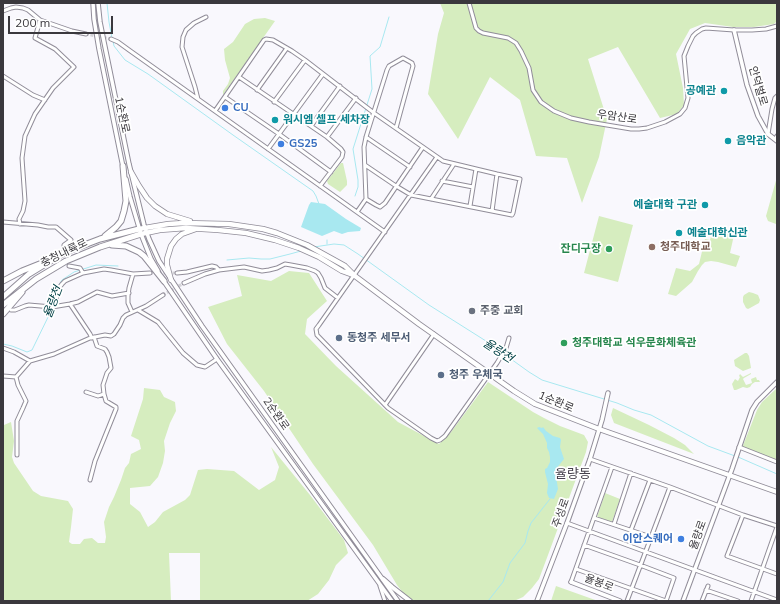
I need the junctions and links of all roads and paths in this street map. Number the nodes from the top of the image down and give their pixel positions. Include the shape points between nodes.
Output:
1 (93, 3) edge
2 (98, 3) edge
3 (470, 3) edge
4 (3, 11) edge
5 (206, 18) dead end
6 (40, 20) junction
7 (777, 26) edge
8 (734, 30) junction
9 (86, 34) tunnel mouth
10 (111, 39) tunnel mouth
11 (287, 48) junction
12 (305, 60) junction
13 (323, 74) junction
14 (3, 76) edge
15 (239, 77) junction
16 (340, 86) junction
17 (257, 90) junction
18 (225, 96) junction
19 (777, 96) edge
20 (356, 98) junction
21 (198, 99) junction
22 (45, 100) junction
23 (274, 102) junction
24 (214, 111) junction
25 (374, 113) junction
26 (293, 114) junction
27 (310, 126) junction
28 (396, 128) junction
29 (279, 134) junction
30 (768, 134) junction
31 (326, 137) junction
32 (366, 137) junction
33 (776, 139) edge
34 (423, 147) junction
35 (268, 149) junction
36 (437, 157) junction
37 (454, 164) junction
38 (365, 165) junction
39 (123, 166) junction
40 (410, 167) junction
41 (476, 169) junction
42 (131, 172) junction
43 (331, 172) junction
44 (497, 174) junction
45 (442, 181) junction
46 (320, 186) junction
47 (396, 186) junction
48 (473, 188) junction
49 (411, 195) junction
50 (366, 199) junction
51 (431, 199) junction
52 (470, 206) junction
53 (492, 211) junction
54 (357, 212) junction
55 (3, 222) edge
56 (197, 222) junction
57 (20, 224) junction
58 (202, 228) junction
59 (143, 231) junction
60 (385, 232) junction
61 (100, 239) junction
62 (105, 246) junction
63 (64, 247) tunnel mouth
64 (60, 255) junction
65 (69, 266) dead end
66 (220, 270) junction
67 (83, 273) junction
68 (150, 273) tunnel mouth
69 (177, 273) tunnel mouth
70 (133, 274) junction
71 (355, 276) junction
72 (171, 280) junction
73 (3, 281) edge
74 (32, 281) junction
75 (164, 281) junction
76 (184, 283) tunnel mouth
77 (129, 293) junction
78 (163, 295) tunnel mouth
79 (3, 296) edge
80 (338, 298) junction
81 (70, 304) junction
82 (3, 305) edge
83 (57, 306) junction
84 (11, 310) dead end
85 (138, 310) junction
86 (132, 312) junction
87 (3, 314) edge
88 (434, 334) junction
89 (93, 338) junction
90 (509, 338) dead end
91 (3, 348) edge
92 (217, 359) junction
93 (30, 361) junction
94 (489, 374) junction
95 (3, 376) edge
96 (16, 377) junction
97 (777, 382) edge
98 (86, 392) dead end
99 (608, 393) dead end
100 (104, 394) junction
101 (385, 405) junction
102 (599, 429) junction
103 (740, 447) junction
104 (17, 455) dead end
105 (590, 459) junction
106 (777, 462) edge
107 (612, 467) junction
108 (631, 473) junction
109 (729, 475) junction
110 (90, 480) dead end
111 (650, 480) junction
112 (670, 487) junction
113 (777, 492) edge
114 (719, 505) junction
115 (743, 515) junction
116 (594, 518) junction
117 (567, 523) junction
118 (614, 524) junction
119 (777, 526) edge
120 (632, 530) junction
121 (589, 531) junction
122 (651, 537) junction
123 (584, 545) junction
124 (645, 552) junction
125 (640, 565) junction
126 (576, 569) junction
127 (762, 569) junction
128 (695, 570) junction
129 (777, 574) edge
130 (382, 579) junction
131 (571, 582) joint
132 (380, 584) junction
133 (708, 586) dead end
134 (632, 588) junction
135 (706, 590) junction
136 (754, 591) junction
137 (777, 600) edge
138 (385, 601) edge
139 (392, 601) edge
140 (398, 601) edge
141 (410, 601) edge
142 (537, 601) edge
143 (620, 601) edge
144 (627, 601) edge
145 (666, 601) edge
146 (683, 601) edge
147 (702, 601) edge
148 (738, 601) edge
149 (751, 601) edge

1 - 39 street, 1순환로 via 99,49
2 - 42 street, 1순환로
3 - 8 street, 우암산로 via 479,31 508,38 516,43 528,68 533,90 541,102 571,118 627,128 647,128 680,114 688,98 684,56 693,36 706,28
4 - 6 street via 22,8
5 - 21 street via 194,22 186,30 182,47
6 - 9 street
6 - 22 street via 36,38 55,49 74,67
7 - 8 street, 우암산로
8 - 30 street, 안덕벌로 via 747,85 758,116
10 - 21 street
11 - 12 street
11 - 15 street via 266,39
11 - 17 street
12 - 13 street
12 - 23 street
13 - 16 street
13 - 26 street
14 - 22 street
15 - 17 street
15 - 18 street
16 - 20 street
16 - 27 street
17 - 23 street
18 - 24 street
18 - 29 street
19 - 30 street
20 - 25 street
20 - 31 street
21 - 24 street
22 - 57 street via 25,136 22,158 25,201 19,219
23 - 26 street
24 - 35 street
25 - 28 street
25 - 28 street via 389,66 403,58 412,63
25 - 32 street
26 - 27 street
26 - 29 street
27 - 31 street
28 - 34 street
29 - 35 street
29 - 43 street
30 - 33 street, 안덕벌로
31 - 43 street via 343,152
32 - 38 street
32 - 40 street
34 - 36 street
34 - 40 street
35 - 46 street
36 - 37 street
36 - 49 street
37 - 41 street
37 - 45 street
38 - 47 street
38 - 50 street
39 - 59 street, 1순환로 via 130,198
39 - 61 highway via 126,201 124,214 116,227
40 - 47 street
41 - 44 street
41 - 48 street
42 - 56 main road via 147,198 158,209 172,216
42 - 59 street, 1순환로
43 - 46 street
44 - 53 street
44 - 53 street via 520,179 512,215
45 - 48 street
45 - 51 street
46 - 54 street
47 - 49 street
47 - 50 street via 380,207
48 - 52 street
49 - 51 street
49 - 60 street
50 - 54 street
51 - 52 street
52 - 53 street
54 - 60 street
55 - 57 street
56 - 59 main road, 1순환로 via 168,224
56 - 71 main road, 1순환로 via 263,229 283,235 328,255
57 - 63 street via 56,227 71,240
58 - 59 main road, 1순환로
58 - 71 main road, 1순환로 via 246,233 270,239 295,247
58 - 72 main road via 182,234 171,246 167,265
59 - 61 highway, 충청내륙로
59 - 62 highway, 충청내륙로
59 - 72 street, 2순환로
59 - 75 street, 2순환로 via 151,259
60 - 71 street
61 - 64 highway, 충청내륙로
62 - 74 highway, 충청내륙로 via 66,261
62 - 75 highway via 130,247 139,252
64 - 73 highway
64 - 79 highway, 충청내륙로 via 30,274
65 - 67 street via 80,268
66 - 69 street via 212,266
66 - 76 street
66 - 80 street via 244,267 262,271 285,264 308,268 318,273 325,288
67 - 70 street via 104,269
67 - 83 street via 62,284 57,294
68 - 70 street
70 - 77 street
71 - 80 street
71 - 88 main road, 1순환로
72 - 130 street, 2순환로
74 - 82 highway, 충청내륙로
74 - 87 highway
75 - 92 street, 2순환로
77 - 81 street via 112,296 97,292
77 - 86 street via 128,303
78 - 85 street
80 - 101 street via 316,329 317,335
81 - 83 street
81 - 89 street
83 - 84 street via 25,306
85 - 86 street
85 - 92 street via 158,322 183,353 197,365 205,367
86 - 89 street via 122,318 114,334
88 - 94 main road, 1순환로
88 - 101 street
89 - 93 street
89 - 100 street via 97,346 105,349 111,365 103,385
90 - 94 street via 506,348
91 - 93 street
92 - 132 street, 2순환로
93 - 96 street
94 - 101 street via 445,436 438,441
94 - 102 main road, 1순환로 via 535,404
95 - 96 street
96 - 104 street via 26,401 17,421
97 - 103 street, 율량로 via 752,410
98 - 100 street via 98,396
99 - 102 street, 주성로
100 - 110 street via 106,401 116,409
102 - 105 street, 주성로
102 - 109 main road, 1순환로
103 - 106 street
103 - 109 street, 율량로
105 - 107 street
105 - 117 street, 주성로
107 - 108 street
107 - 116 street
108 - 111 street
108 - 118 street
109 - 113 main road, 1순환로
109 - 114 street, 율량로
111 - 112 street
111 - 120 street
112 - 114 street
112 - 122 street
114 - 115 street
114 - 128 street, 율량로
115 - 119 street
115 - 127 street via 727,556
116 - 118 street
116 - 121 street
117 - 121 street
117 - 142 street, 주성로
118 - 120 street
119 - 127 street
120 - 122 street
121 - 123 street
121 - 124 street
122 - 124 street
123 - 125 street
123 - 126 street
124 - 125 street
124 - 128 street
125 - 134 street
125 - 145 street via 674,578
126 - 131 street
126 - 134 street
127 - 129 street
127 - 136 street
128 - 136 street
128 - 146 street, 율량로
130 - 140 street, 2순환로
130 - 141 main road
131 - 143 street, 율봉로
132 - 138 street
132 - 139 street, 2순환로
133 - 135 street
134 - 144 street
134 - 145 street
135 - 147 street
135 - 148 street
136 - 137 street
136 - 149 street

